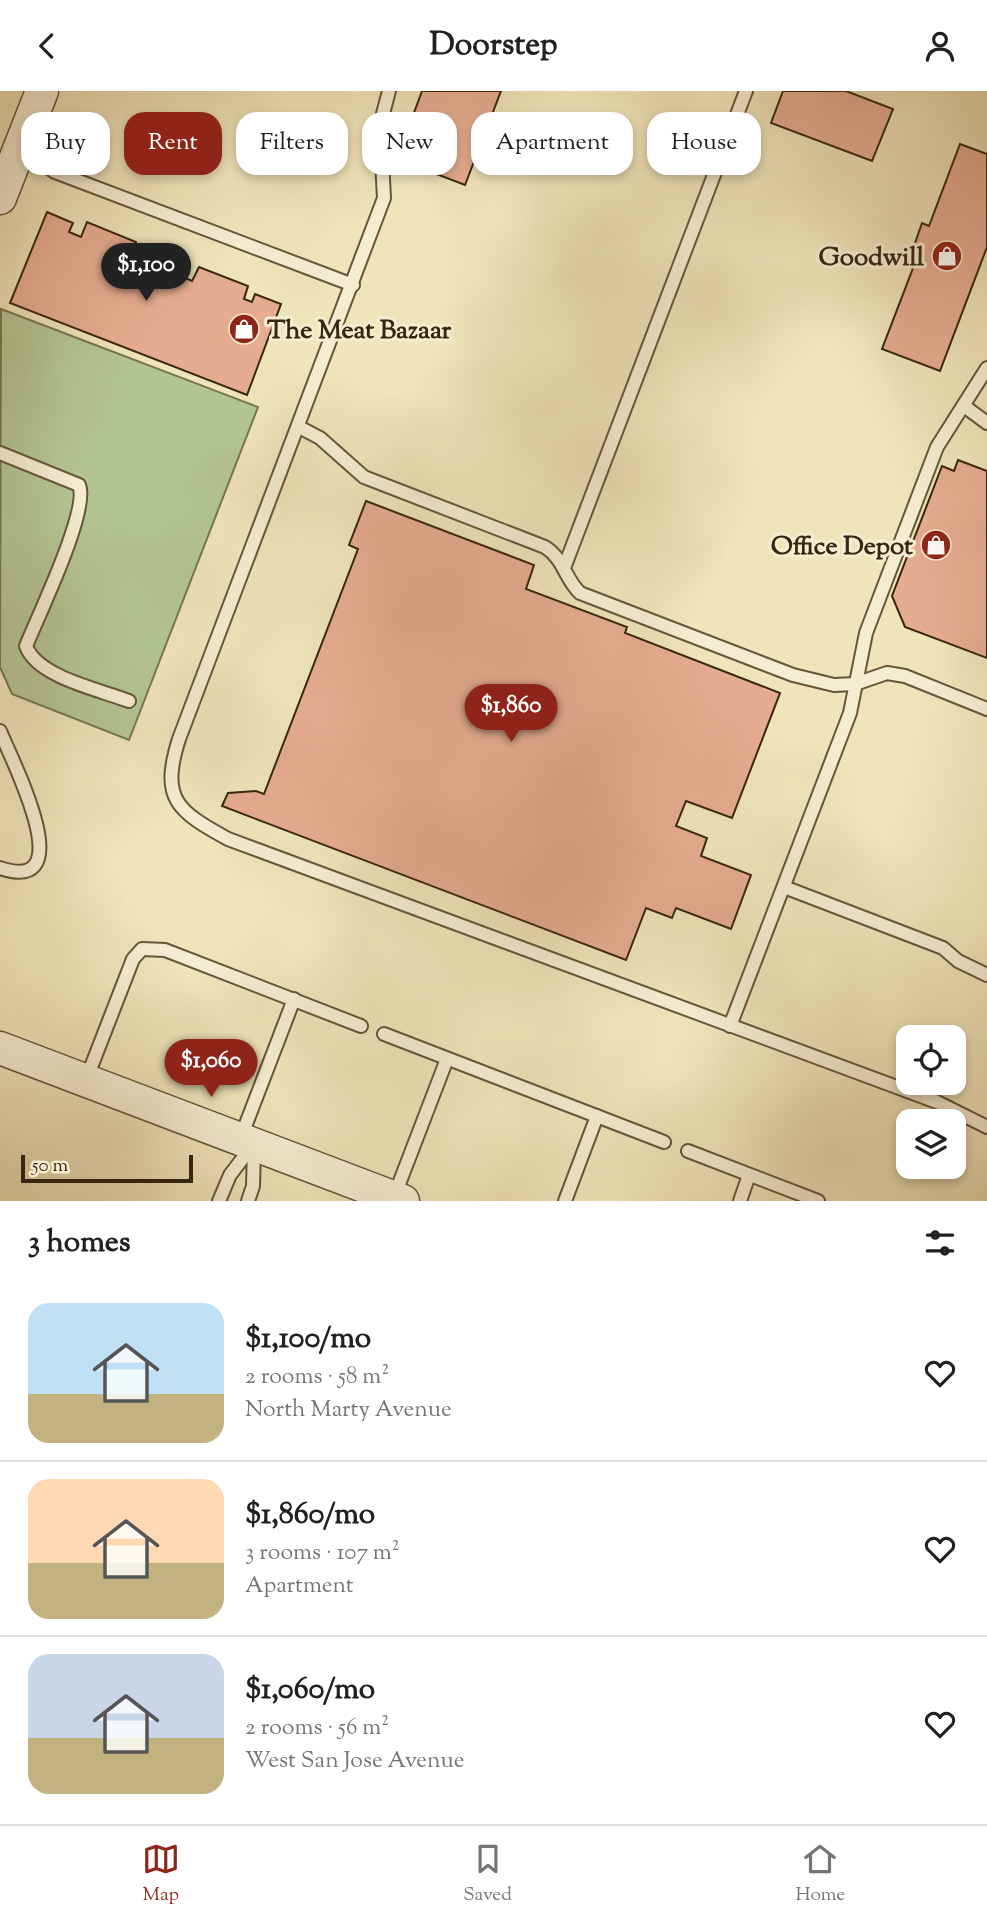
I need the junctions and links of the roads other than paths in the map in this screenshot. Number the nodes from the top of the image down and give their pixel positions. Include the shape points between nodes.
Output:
1 (42, 91) edge
2 (389, 91) edge
3 (746, 91) edge
4 (19, 149) junction
5 (0, 198) edge
6 (353, 285) junction
7 (987, 368) edge
8 (964, 406) junction
9 (987, 423) edge
10 (299, 427) junction
11 (0, 453) edge
12 (565, 568) junction
13 (855, 684) junction
14 (129, 701) dead end
15 (987, 709) edge
16 (0, 731) edge
17 (0, 868) edge
18 (784, 887) junction
19 (987, 975) edge
20 (294, 999) junction
21 (361, 1025) dead end
22 (730, 1026) junction
23 (384, 1034) dead end
24 (0, 1048) edge
25 (447, 1059) junction
26 (86, 1080) junction
27 (597, 1116) junction
28 (987, 1128) edge
29 (247, 1140) junction
30 (664, 1142) dead end
31 (688, 1151) dead end
32 (749, 1175) junction
33 (399, 1199) edge
34 (219, 1201) edge
35 (248, 1201) edge
36 (565, 1201) edge
37 (740, 1201) edge
38 (818, 1201) edge

1 - 4 street
2 - 6 lane via 380,125 384,198
3 - 12 lane
4 - 5 street
4 - 6 lane via 55,172
6 - 10 lane
7 - 8 lane
8 - 9 lane
8 - 13 lane via 937,447 866,633
10 - 12 lane via 364,477 545,547 557,554
10 - 22 lane via 172,763 172,789 180,808 228,839
11 - 14 lane via 79,485 82,492 76,522 26,646 29,654 48,671
12 - 13 lane via 569,582 580,593 793,674 834,685
13 - 15 lane via 887,673 905,676
13 - 18 lane via 850,713
16 - 17 lane via 31,805 42,848 27,871 16,874
18 - 19 lane via 943,948
18 - 22 lane
20 - 21 lane
20 - 26 lane via 165,950 142,949 133,959
20 - 29 lane
22 - 28 lane via 937,1102
23 - 25 lane
24 - 26 street
25 - 27 lane
25 - 33 lane
26 - 29 street
27 - 30 lane
27 - 36 lane
29 - 33 street
29 - 34 lane
29 - 35 lane via 253,1186
31 - 32 lane
32 - 37 lane
32 - 38 lane

